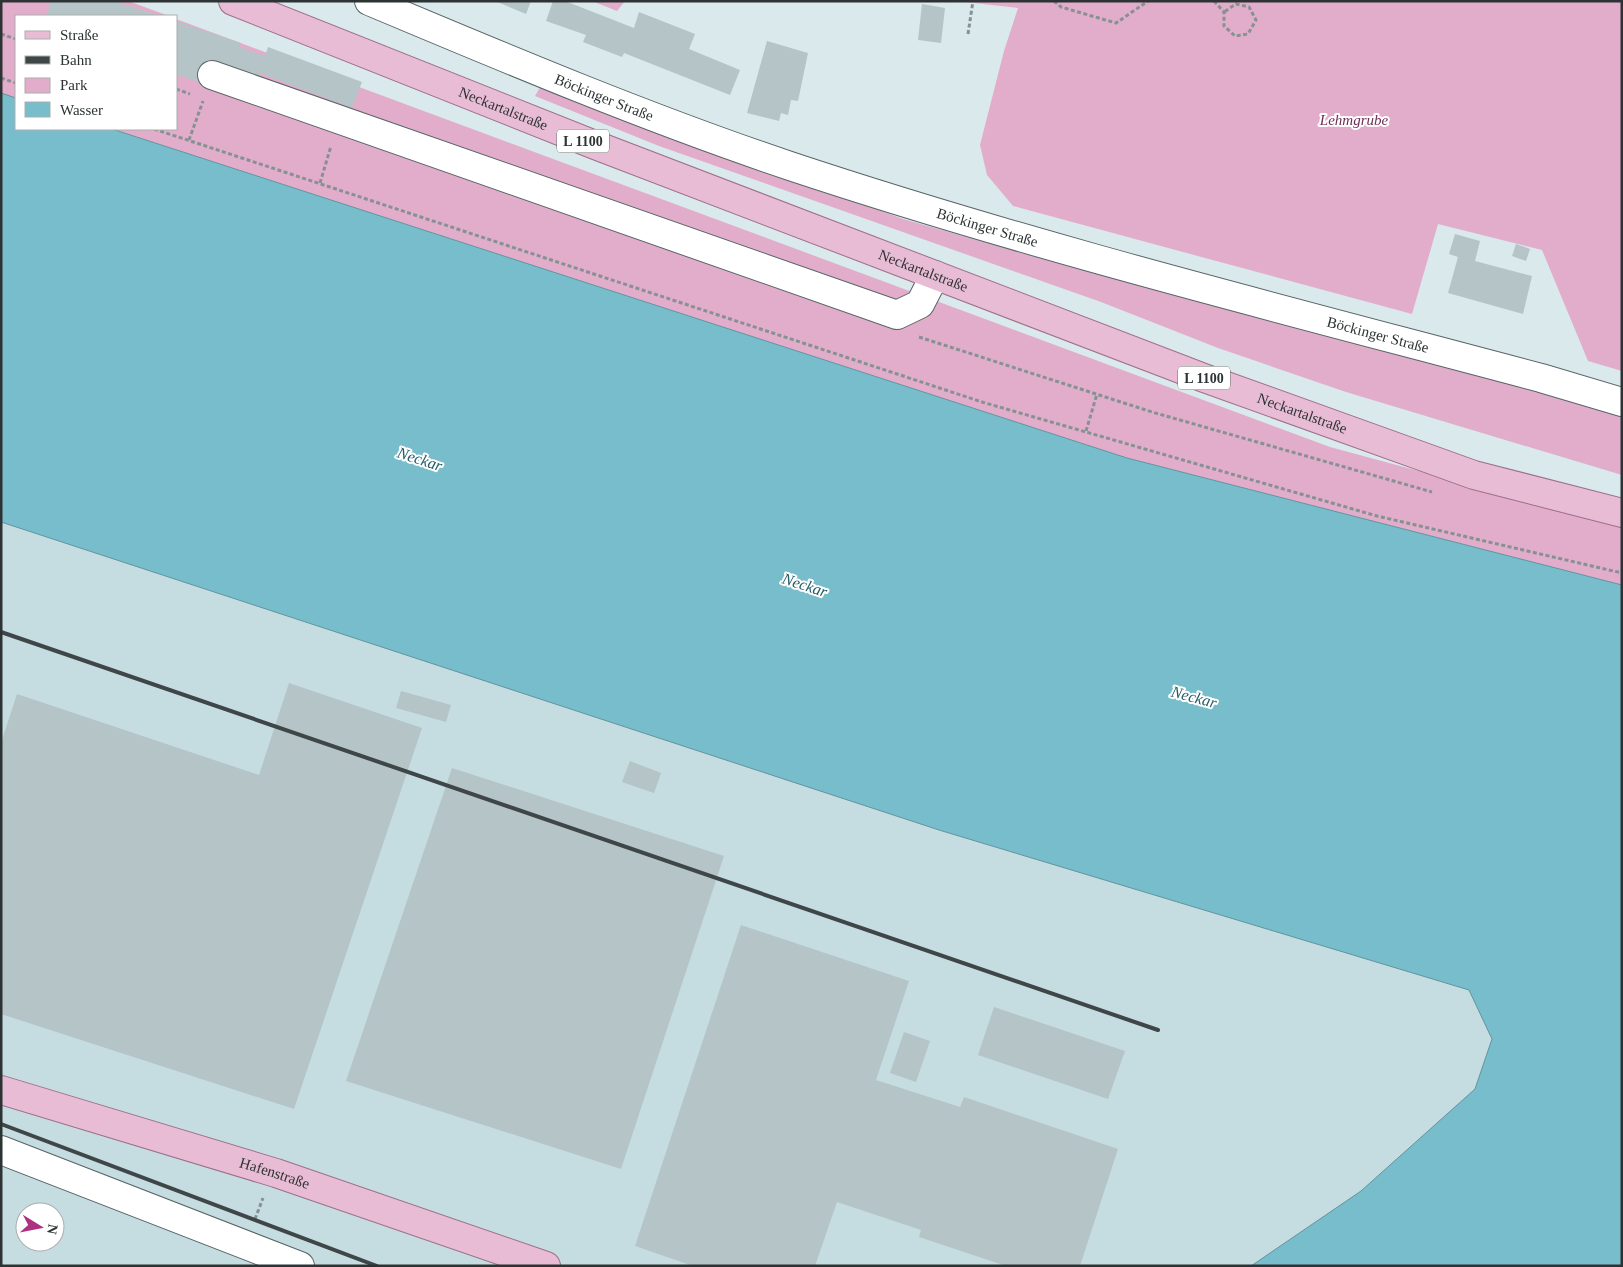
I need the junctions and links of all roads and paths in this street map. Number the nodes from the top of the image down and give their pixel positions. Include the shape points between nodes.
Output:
1 (233, 1) edge
2 (368, 1) edge
3 (973, 1) edge
4 (1054, 1) edge
5 (1148, 1) edge
6 (1214, 1) edge
7 (1224, 12) junction
8 (1, 34) edge
9 (968, 34) dead end
10 (15, 39) edge
11 (1, 78) edge
12 (15, 83) edge
13 (208, 87) joint
14 (157, 130) edge
15 (189, 140) junction
16 (332, 143) dead end
17 (320, 183) junction
18 (935, 275) junction
19 (1097, 394) dead end
20 (1622, 402) edge
21 (1086, 432) junction
22 (1622, 512) edge
23 (1622, 574) edge
24 (1, 1090) edge
25 (1, 1150) edge
26 (270, 1200) dead end
27 (245, 1246) junction
28 (300, 1266) edge
29 (546, 1266) edge

1 - 18 main road, Neckartalstraße / L 1100 via 594,145
2 - 20 street, Böckinger Straße via 790,166 992,228
3 - 9 path
4 - 5 path via 1060,7 1116,23
6 - 7 path
7 - 7 path via 1224,26 1235,36 1248,34 1256,20 1249,7 1236,4
8 - 10 path
11 - 12 path
13 - 15 path
13 - 18 street via 897,315 920,304
14 - 15 path
15 - 17 path
16 - 17 path
17 - 21 path via 982,402
18 - 22 main road, Neckartalstraße / L 1100 via 1204,378 1474,475
19 - 21 path
21 - 23 path via 1377,516
24 - 29 main road, Hafenstraße via 276,1173
25 - 27 street
26 - 27 path via 262,1198
27 - 28 street

